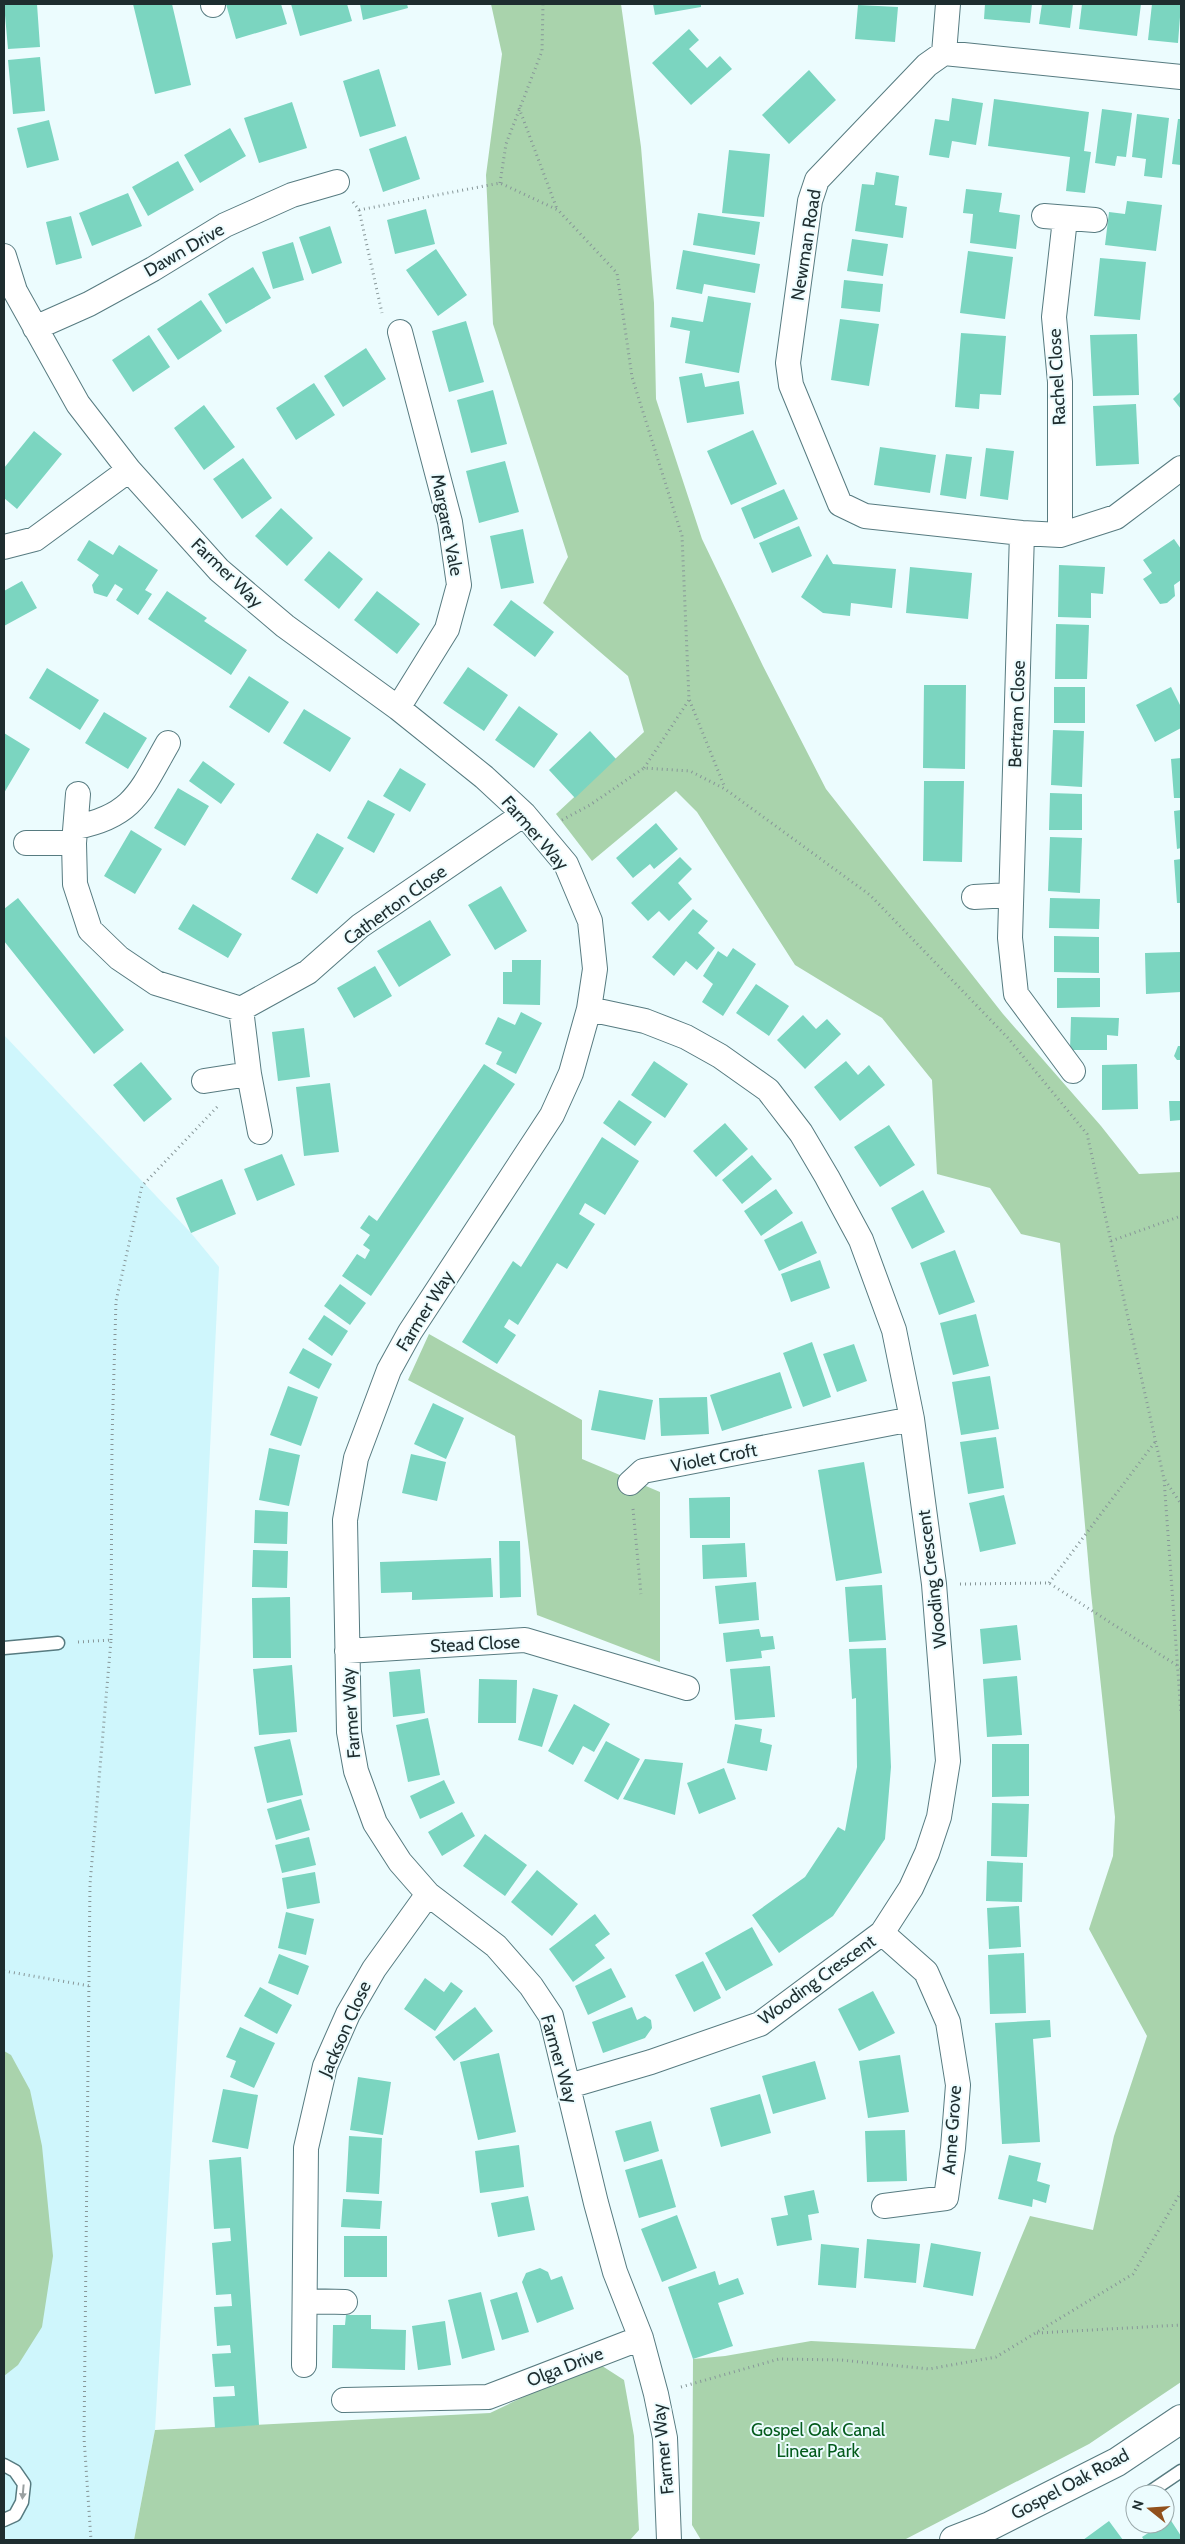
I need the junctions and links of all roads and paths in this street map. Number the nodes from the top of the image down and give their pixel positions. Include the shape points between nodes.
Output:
1 (543, 4) edge
2 (948, 4) edge
3 (944, 53) junction
4 (1181, 77) edge
5 (519, 108) junction
6 (337, 182) joint
7 (500, 183) junction
8 (359, 210) junction
9 (558, 210) junction
10 (1094, 220) dead end
11 (4, 256) edge
12 (35, 328) junction
13 (400, 332) joint
14 (1181, 468) edge
15 (129, 470) junction
16 (1022, 533) junction
17 (1060, 535) junction
18 (4, 547) edge
19 (689, 699) junction
20 (398, 708) junction
21 (168, 743) dead end
22 (644, 768) junction
23 (725, 789) junction
24 (78, 794) dead end
25 (524, 814) junction
26 (538, 832) junction
27 (75, 835) junction
28 (26, 843) dead end
29 (1010, 895) junction
30 (974, 897) dead end
31 (241, 1009) junction
32 (589, 1009) junction
33 (1073, 1071) dead end
34 (249, 1074) junction
35 (204, 1081) dead end
36 (260, 1132) dead end
37 (1181, 1216) edge
38 (1112, 1241) junction
39 (912, 1420) junction
40 (1156, 1441) junction
41 (1164, 1479) junction
42 (630, 1483) joint
43 (1181, 1504) edge
44 (1049, 1583) junction
45 (934, 1584) junction
46 (641, 1594) dead end
47 (111, 1640) junction
48 (58, 1643) joint
49 (4, 1648) edge
50 (347, 1650) junction
51 (1177, 1665) junction
52 (1181, 1668) edge
53 (687, 1688) dead end
54 (1181, 1714) edge
55 (428, 1894) junction
56 (882, 1933) junction
57 (4, 1971) edge
58 (90, 1986) junction
59 (569, 2086) junction
60 (1181, 2192) edge
61 (884, 2206) dead end
62 (305, 2301) junction
63 (345, 2302) dead end
64 (1181, 2325) edge
65 (1034, 2333) junction
66 (641, 2338) junction
67 (304, 2365) dead end
68 (656, 2394) junction
69 (344, 2400) dead end
70 (1179, 2426) edge
71 (4, 2465) edge
72 (1181, 2471) edge
73 (1162, 2484) edge
74 (4, 2520) edge
75 (91, 2540) edge
76 (669, 2540) edge
77 (954, 2540) edge

1 - 5 path via 542,51
2 - 3 street
3 - 4 street
3 - 16 street, Newman Road via 926,65 817,180 810,201 788,363 791,385 840,504 865,516
5 - 7 path via 506,144
5 - 9 path
6 - 8 path
6 - 12 street, Dawn Drive via 292,195 225,225 89,304
7 - 8 path
7 - 9 path
8 - 13 path via 383,317
9 - 19 path via 617,273 632,377 682,536
10 - 17 street, Rachel Close via 1055,217 1054,317 1060,382
11 - 12 street, Farmer Way via 15,291
12 - 15 street, Farmer Way via 78,404
13 - 20 street, Margaret Vale via 450,522 458,585 447,628
14 - 17 street via 1116,517
15 - 18 street via 35,539
15 - 20 street, Farmer Way via 219,570 285,626
16 - 17 street, Newman Road
16 - 29 street, Bertram Close
19 - 22 path
19 - 23 path
20 - 25 street, Farmer Way via 484,777
21 - 27 street via 139,794 116,815
22 - 23 path via 690,771
22 - 26 path via 590,805
23 - 38 path via 870,895 1008,1038 1087,1134
24 - 27 street
25 - 26 street, Farmer Way
25 - 31 street, Catherton Close via 360,926 308,972
26 - 32 street, Farmer Way via 566,864 590,921 595,969
27 - 28 street
27 - 31 street via 75,884 90,930 119,958 156,983
29 - 30 street
29 - 33 street, Bertram Close via 1010,938 1016,994
31 - 34 street
32 - 39 street, Wooding Crescent via 645,1021 686,1037 768,1090 801,1134 861,1240 894,1330
32 - 50 street, Farmer Way via 571,1073 552,1115 410,1332 389,1370 375,1405 356,1458 348,1493 345,1520
34 - 35 street
34 - 36 street
34 - 47 path via 142,1186 116,1301
37 - 38 path
38 - 40 path
39 - 42 street, Violet Croft via 643,1471
39 - 45 street, Wooding Crescent
40 - 41 path
40 - 44 path
41 - 43 path
41 - 51 path
42 - 46 path
44 - 45 path
44 - 51 path
45 - 56 street, Wooding Crescent via 948,1761 939,1817 927,1853 911,1888
47 - 48 path
47 - 58 path via 90,1884
48 - 49 lane
50 - 53 street, Stead Close via 525,1640
50 - 55 street, Farmer Way via 349,1732 356,1771 376,1823 400,1862
51 - 52 path
51 - 54 path
55 - 59 street, Farmer Way via 496,1946 531,1986 550,2016
55 - 62 street, Jackson Close via 374,1968 348,2014 325,2066 306,2148
56 - 59 street, Wooding Crescent via 760,2024
56 - 61 street, Anne Grove via 926,1972 948,2022 958,2085 946,2198
57 - 58 path
58 - 75 path via 84,2438
59 - 66 street, Farmer Way via 598,2211 616,2272
60 - 65 path via 1133,2274
62 - 63 street
62 - 67 street, Jackson Close
64 - 65 path
65 - 68 path via 996,2357 929,2369 840,2360 779,2359
66 - 68 street, Farmer Way
66 - 69 street, Olga Drive via 488,2397
68 - 76 street, Farmer Way via 665,2438
70 - 77 main road, Gospel Oak Road via 1117,2462 990,2526
71 -> 74 lane via 15,2471 24,2484 22,2502 15,2515
72 - 73 lane

